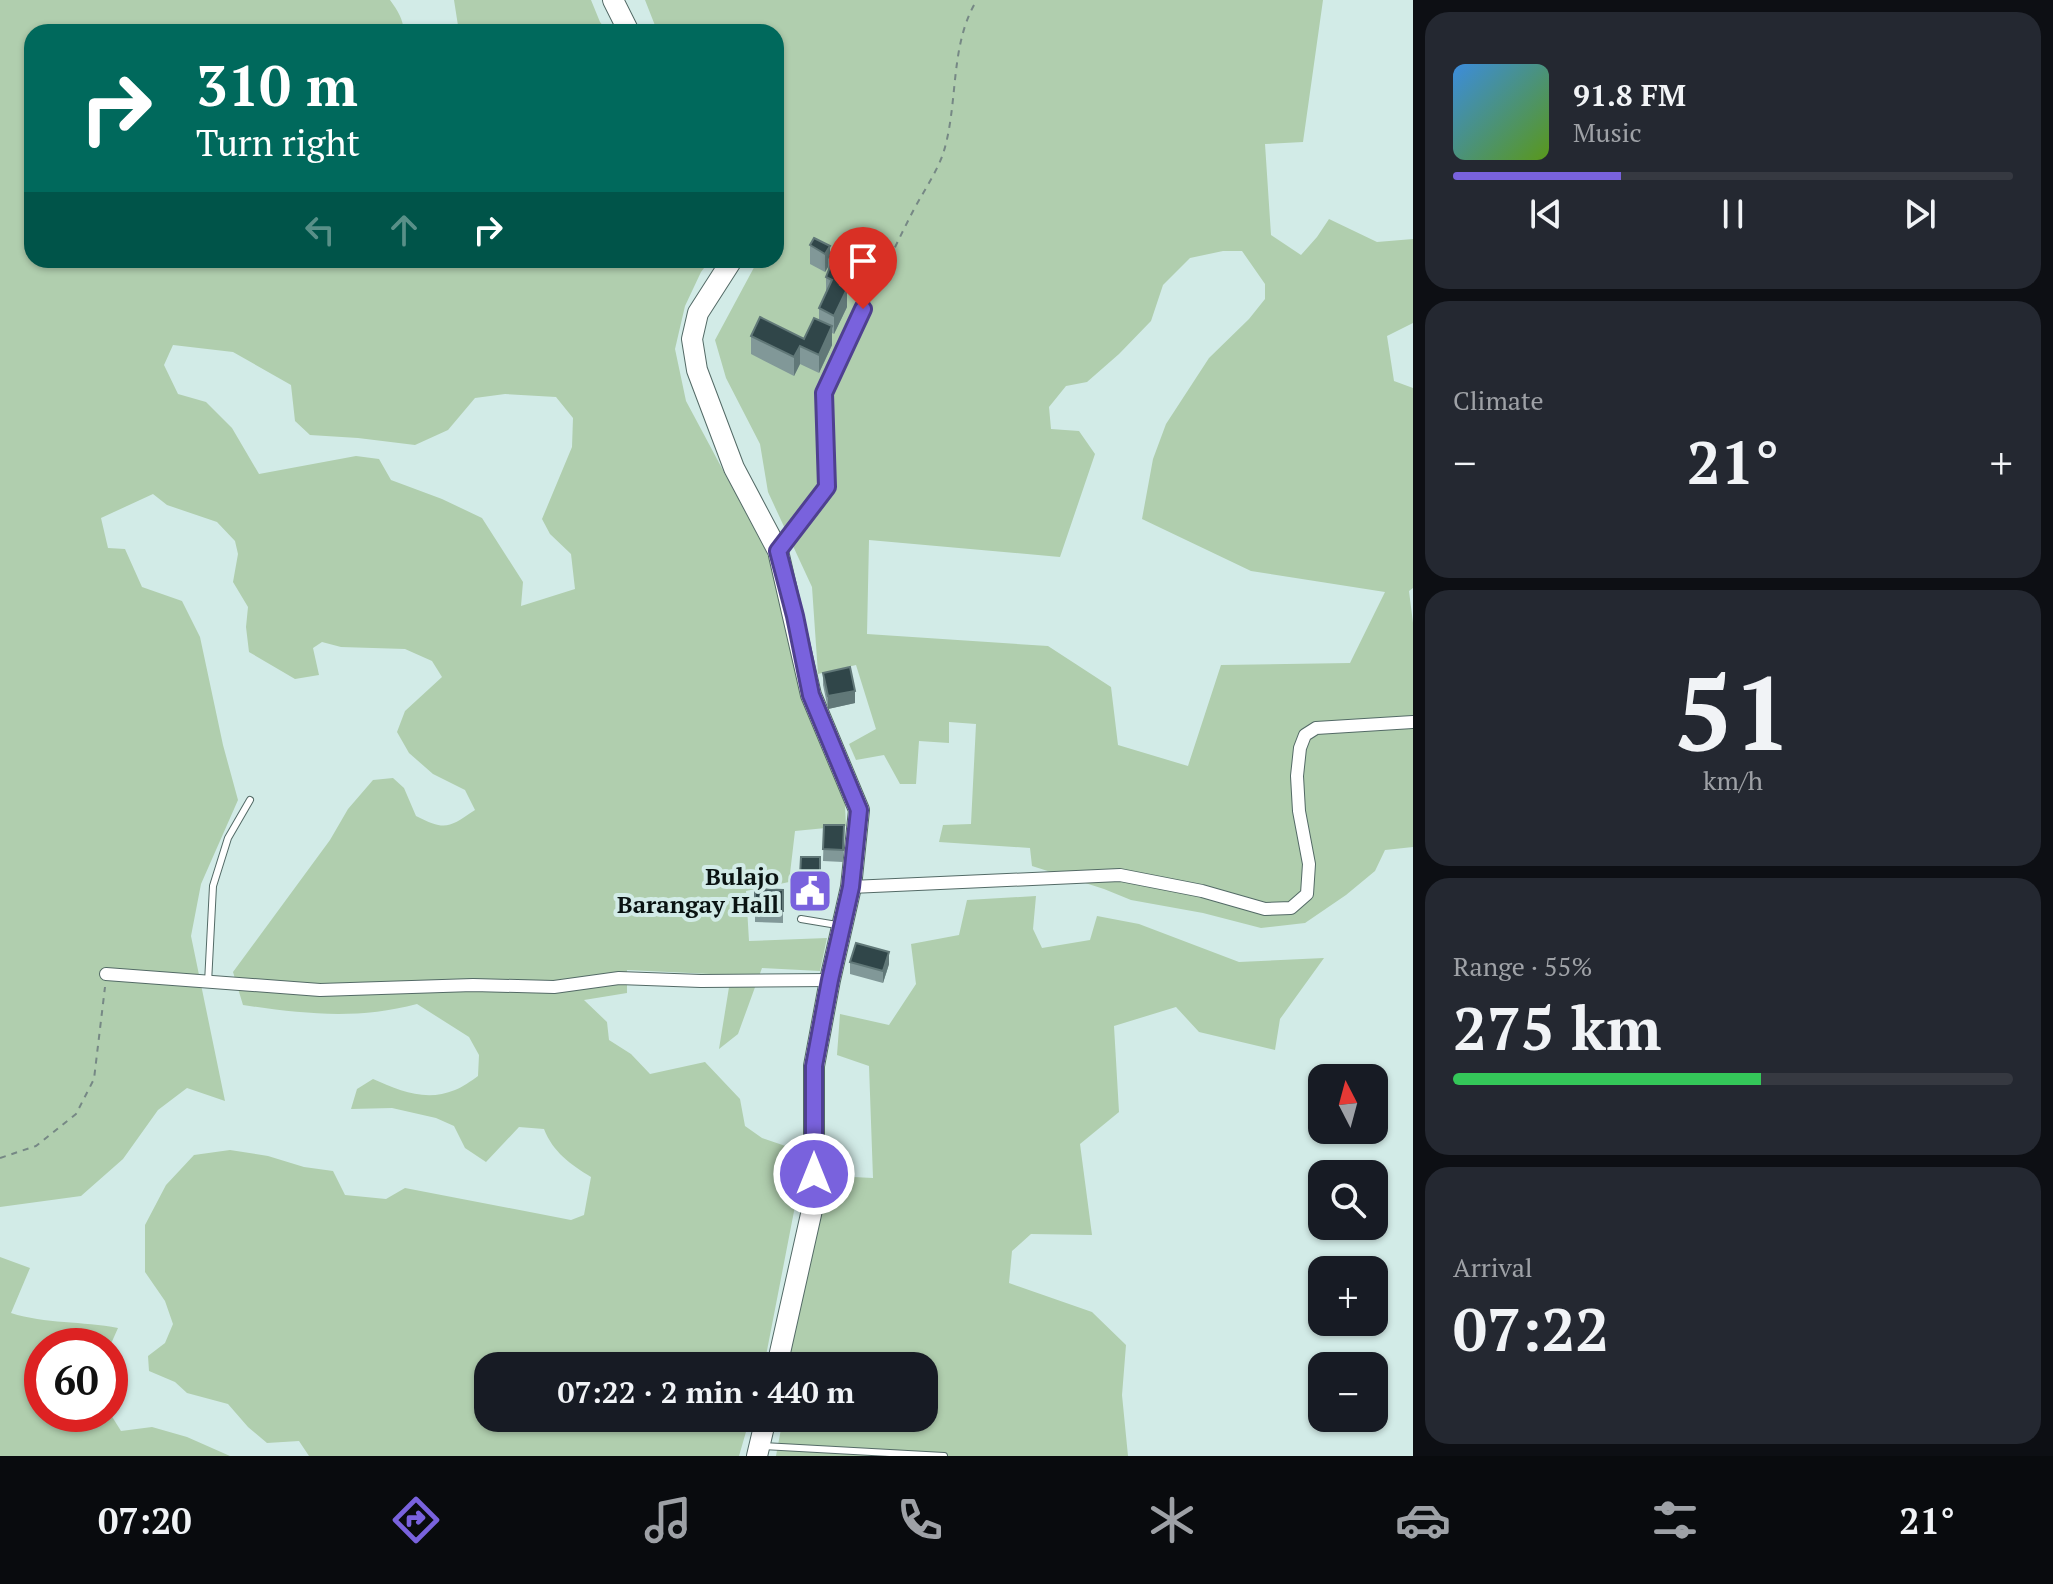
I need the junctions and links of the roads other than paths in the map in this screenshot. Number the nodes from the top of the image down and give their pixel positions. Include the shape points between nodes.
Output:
1 (613, 0) edge
2 (625, 24) edge
3 (727, 268) edge
4 (863, 309) road end
5 (778, 551) junction
6 (1413, 722) edge
7 (250, 800) dead end
8 (851, 887) junction
9 (801, 919) dead end
10 (842, 926) junction
11 (106, 974) road end
12 (830, 980) junction
13 (208, 983) junction
14 (780, 1352) edge
15 (758, 1451) edge
16 (944, 1456) edge

1 - 2 main road
3 - 5 main road via 698,313 692,339 697,370 734,468
4 - 5 lane via 824,393 827,487
5 - 8 main road via 811,695 859,810
6 - 8 street via 1316,728 1305,735 1297,776 1309,864 1307,894 1291,908 1265,909 1120,875
7 - 13 lane via 228,838 213,886
8 - 10 main road
9 - 10 lane
10 - 12 main road
11 - 13 street
12 - 13 street via 619,978 554,987 320,990
12 - 14 main road via 814,1066 814,1201
15 - 16 lane

